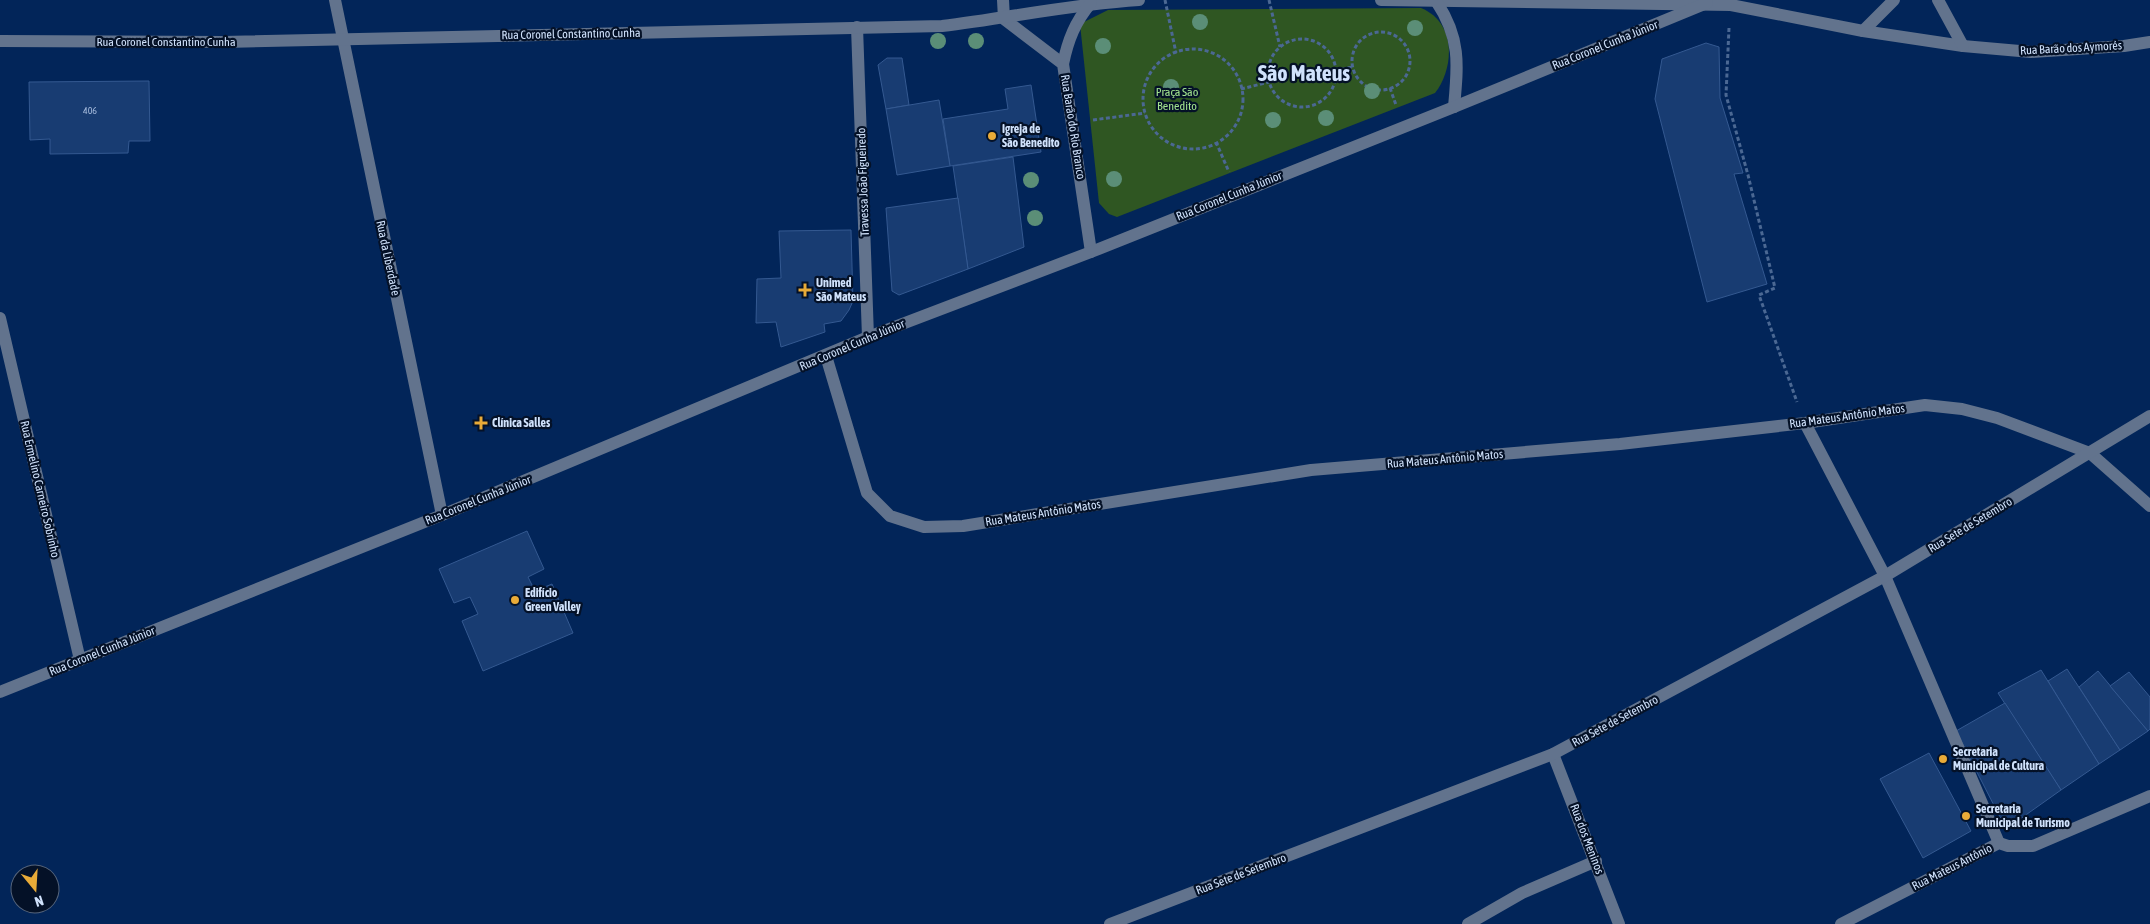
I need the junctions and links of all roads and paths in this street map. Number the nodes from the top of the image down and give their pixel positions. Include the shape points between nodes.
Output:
1 (335, 0) edge
2 (1002, 0) edge
3 (1139, 0) edge
4 (1165, 0) edge
5 (1269, 0) edge
6 (1381, 0) edge
7 (1894, 0) edge
8 (1938, 0) edge
9 (1436, 1) edge
10 (1091, 3) junction
11 (1707, 3) junction
12 (1731, 5) junction
13 (1004, 19) junction
14 (857, 27) junction
15 (1863, 31) junction
16 (343, 39) junction
17 (0, 41) edge
18 (2150, 42) edge
19 (1963, 46) junction
20 (1280, 47) junction
21 (1176, 53) junction
22 (1063, 64) junction
23 (1352, 67) junction
24 (1336, 71) junction
25 (1269, 82) junction
26 (1242, 89) junction
27 (1454, 107) junction
28 (1145, 113) junction
29 (1073, 122) junction
30 (1216, 142) junction
31 (1238, 192) junction
32 (1091, 252) junction
33 (0, 318) edge
34 (868, 337) junction
35 (826, 356) junction
36 (2150, 416) edge
37 (1805, 423) junction
38 (2090, 453) junction
39 (2150, 506) edge
40 (442, 515) junction
41 (1885, 576) junction
42 (80, 660) junction
43 (0, 692) edge
44 (1553, 754) junction
45 (2150, 796) edge
46 (1999, 843) junction
47 (1596, 861) junction
48 (1110, 924) edge
49 (1468, 924) edge
50 (1619, 924) edge
51 (1841, 924) edge

1 - 16 street, Rua da Liberdade
2 - 13 street
3 - 10 street, Rua Coronel Constantino Cunha
4 - 21 path
5 - 20 path
6 - 9 street
7 - 15 street
8 - 19 street
9 - 11 street
9 - 27 street via 1454,35 1458,56
10 - 13 street, Rua Coronel Constantino Cunha
10 - 22 street via 1076,21
11 - 12 street
11 - 27 street, Rua Coronel Cunha Júnior
12 - 15 street
12 - 37 path via 1726,95 1775,288 1759,294
13 - 14 street, Rua Coronel Constantino Cunha via 942,26
13 - 22 street, Rua Barão do Rio Branco
14 - 16 street, Rua Coronel Constantino Cunha
14 - 34 street, Travessa João Figueiredo
15 - 19 street, Rua Barão dos Aymorés
16 - 17 street, Rua Coronel Constantino Cunha
16 - 40 street, Rua da Liberdade
18 - 19 street, Rua Barão dos Aymorés via 2031,52
20 - 24 path via 1294,40 1316,42 1332,56
20 - 25 path via 1270,61
21 - 26 path via 1204,51 1218,56 1231,67
21 - 28 path via 1159,62 1149,75 1144,90
22 - 29 street, Rua Barão do Rio Branco
23 - 23 path via 1367,87 1386,90 1402,80 1410,62 1404,44 1398,37 1385,32 1371,34 1356,46
23 - 24 path
24 - 25 path via 1332,89 1324,98 1304,106 1282,100
25 - 26 path
26 - 30 path via 1241,112 1234,127
27 - 31 street, Rua Coronel Cunha Júnior
28 - 29 path
28 - 30 path via 1159,137 1174,146 1191,149
29 - 32 street, Rua Barão do Rio Branco
30 - 31 path
31 - 32 street, Rua Coronel Cunha Júnior
32 - 34 street, Rua Coronel Cunha Júnior
33 - 42 street, Rua Ermelino Carneiro Sobrinho
34 - 35 street, Rua Coronel Cunha Júnior
35 - 37 street, Rua Mateus Antônio Matos via 867,493 890,516 924,527 963,526 1311,470 1620,444
35 - 40 street, Rua Coronel Cunha Júnior
36 - 38 street, Rua Sete de Setembro
37 - 38 street, Rua Mateus Antônio Matos via 1925,405 1962,409 1997,418
37 - 41 street
38 - 39 street, Rua Mateus Antônio Matos
38 - 41 street, Rua Sete de Setembro
40 - 42 street, Rua Coronel Cunha Júnior
41 - 44 street, Rua Sete de Setembro
41 - 46 street
42 - 43 street, Rua Coronel Cunha Júnior
44 - 47 street, Rua dos Meninos
44 - 48 street, Rua Sete de Setembro
45 - 46 street, Rua Mateus Antônio via 2033,846
46 - 51 street, Rua Mateus Antônio
47 - 49 street via 1522,894
47 - 50 street, Rua dos Meninos

